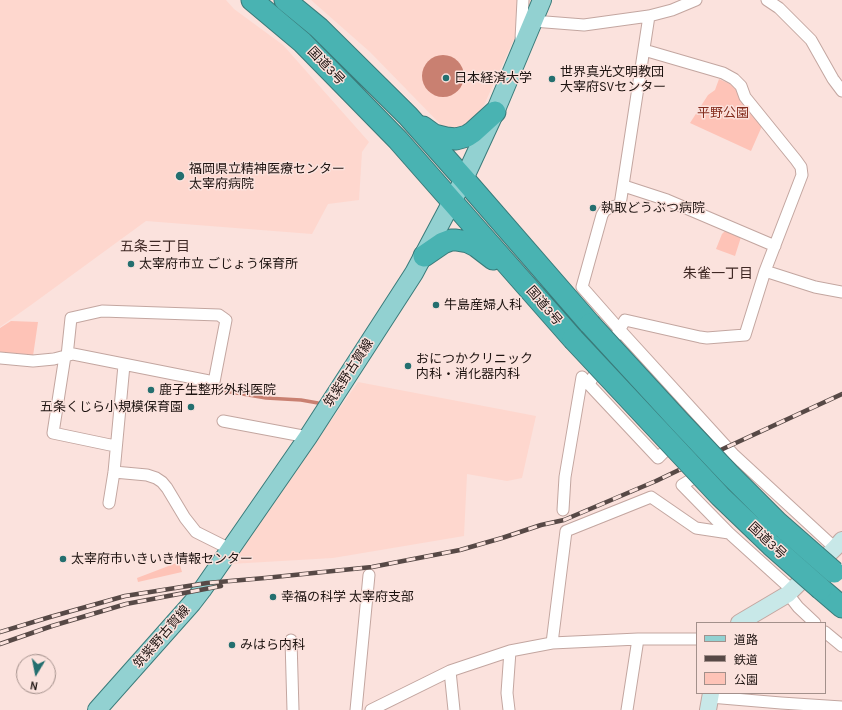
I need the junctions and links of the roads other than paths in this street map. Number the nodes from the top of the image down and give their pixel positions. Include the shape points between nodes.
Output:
1 (252, 0) edge
2 (285, 0) edge
3 (522, 0) edge
4 (542, 0) edge
5 (696, 0) edge
6 (767, 0) edge
7 (649, 16) junction
8 (533, 21) junction
9 (644, 50) junction
10 (520, 51) junction
11 (842, 92) edge
12 (496, 112) junction
13 (408, 116) junction
14 (464, 179) junction
15 (624, 186) junction
16 (453, 201) junction
17 (775, 246) junction
18 (424, 256) junction
19 (765, 271) junction
20 (521, 279) junction
21 (842, 292) edge
22 (619, 329) junction
23 (66, 356) junction
24 (0, 358) edge
25 (124, 365) junction
26 (589, 384) junction
27 (699, 416) junction
28 (223, 421) dead end
29 (308, 437) junction
30 (115, 446) junction
31 (733, 454) junction
32 (114, 472) junction
33 (109, 503) dead end
34 (563, 510) dead end
35 (729, 533) junction
36 (839, 545) edge
37 (230, 549) junction
38 (369, 575) dead end
39 (838, 576) edge
40 (790, 592) junction
41 (842, 607) edge
42 (741, 622) edge
43 (814, 622) edge
44 (826, 633) edge
45 (638, 639) junction
46 (696, 639) edge
47 (291, 640) dead end
48 (552, 643) junction
49 (842, 646) edge
50 (510, 651) junction
51 (450, 671) junction
52 (709, 700) edge
53 (781, 707) edge
54 (842, 707) edge
55 (97, 710) edge
56 (293, 710) edge
57 (356, 710) edge
58 (371, 710) edge
59 (454, 710) edge
60 (509, 710) edge
61 (627, 710) edge

1 - 16 highway, 国道3号 via 302,42 398,140
2 - 13 highway, 国道3号 via 318,28
3 - 10 street
4 - 8 main road, 筑紫野古賀線
5 - 7 street
6 - 11 street via 779,8 811,40
7 - 8 street via 584,26
7 - 9 street
8 - 10 main road, 筑紫野古賀線
9 - 15 street
9 - 17 street via 723,73 734,79 741,86 745,97 801,167 802,175
10 - 12 main road, 筑紫野古賀線
12 - 13 highway via 473,132 456,139 434,135
12 - 14 main road, 筑紫野古賀線
13 - 14 highway, 国道3号
14 - 16 main road, 筑紫野古賀線
14 - 39 highway, 国道3号, bridge via 678,421 777,522
15 - 17 street via 667,200
15 - 22 street via 620,205 605,210 602,215 582,287
16 - 18 main road, 筑紫野古賀線
16 - 20 highway, 国道3号
17 - 19 street
18 - 20 highway via 442,243 461,240 476,246
18 - 29 main road, 筑紫野古賀線
19 - 21 street via 815,287
19 - 22 street via 745,335 707,338 625,320
20 - 41 highway, 国道3号, bridge via 573,339 720,496
22 - 26 street
22 - 27 street
23 - 24 street via 32,362
23 - 25 street via 72,354
23 - 25 street via 71,318 102,311 219,315 226,320 214,382
23 - 30 street via 53,433
25 - 30 street
26 - 27 street via 658,458
26 - 34 street via 582,377 565,477
27 - 31 street
28 - 29 street
29 - 37 main road, 筑紫野古賀線
30 - 32 street
31 - 35 street via 682,485
31 - 36 street
32 - 33 street
32 - 37 street via 156,478 162,482 196,532
35 - 40 street
35 - 48 street via 696,528 651,497 566,531
36 - 40 street
37 - 55 main road, 筑紫野古賀線 via 192,603
38 - 57 street
40 - 42 street
40 - 43 street via 798,607
44 - 49 street
45 - 46 street
45 - 48 street
45 - 61 street
47 - 56 street
48 - 50 street
50 - 51 street
50 - 60 street
51 - 58 street
51 - 59 street
52 - 53 street
53 - 54 street

